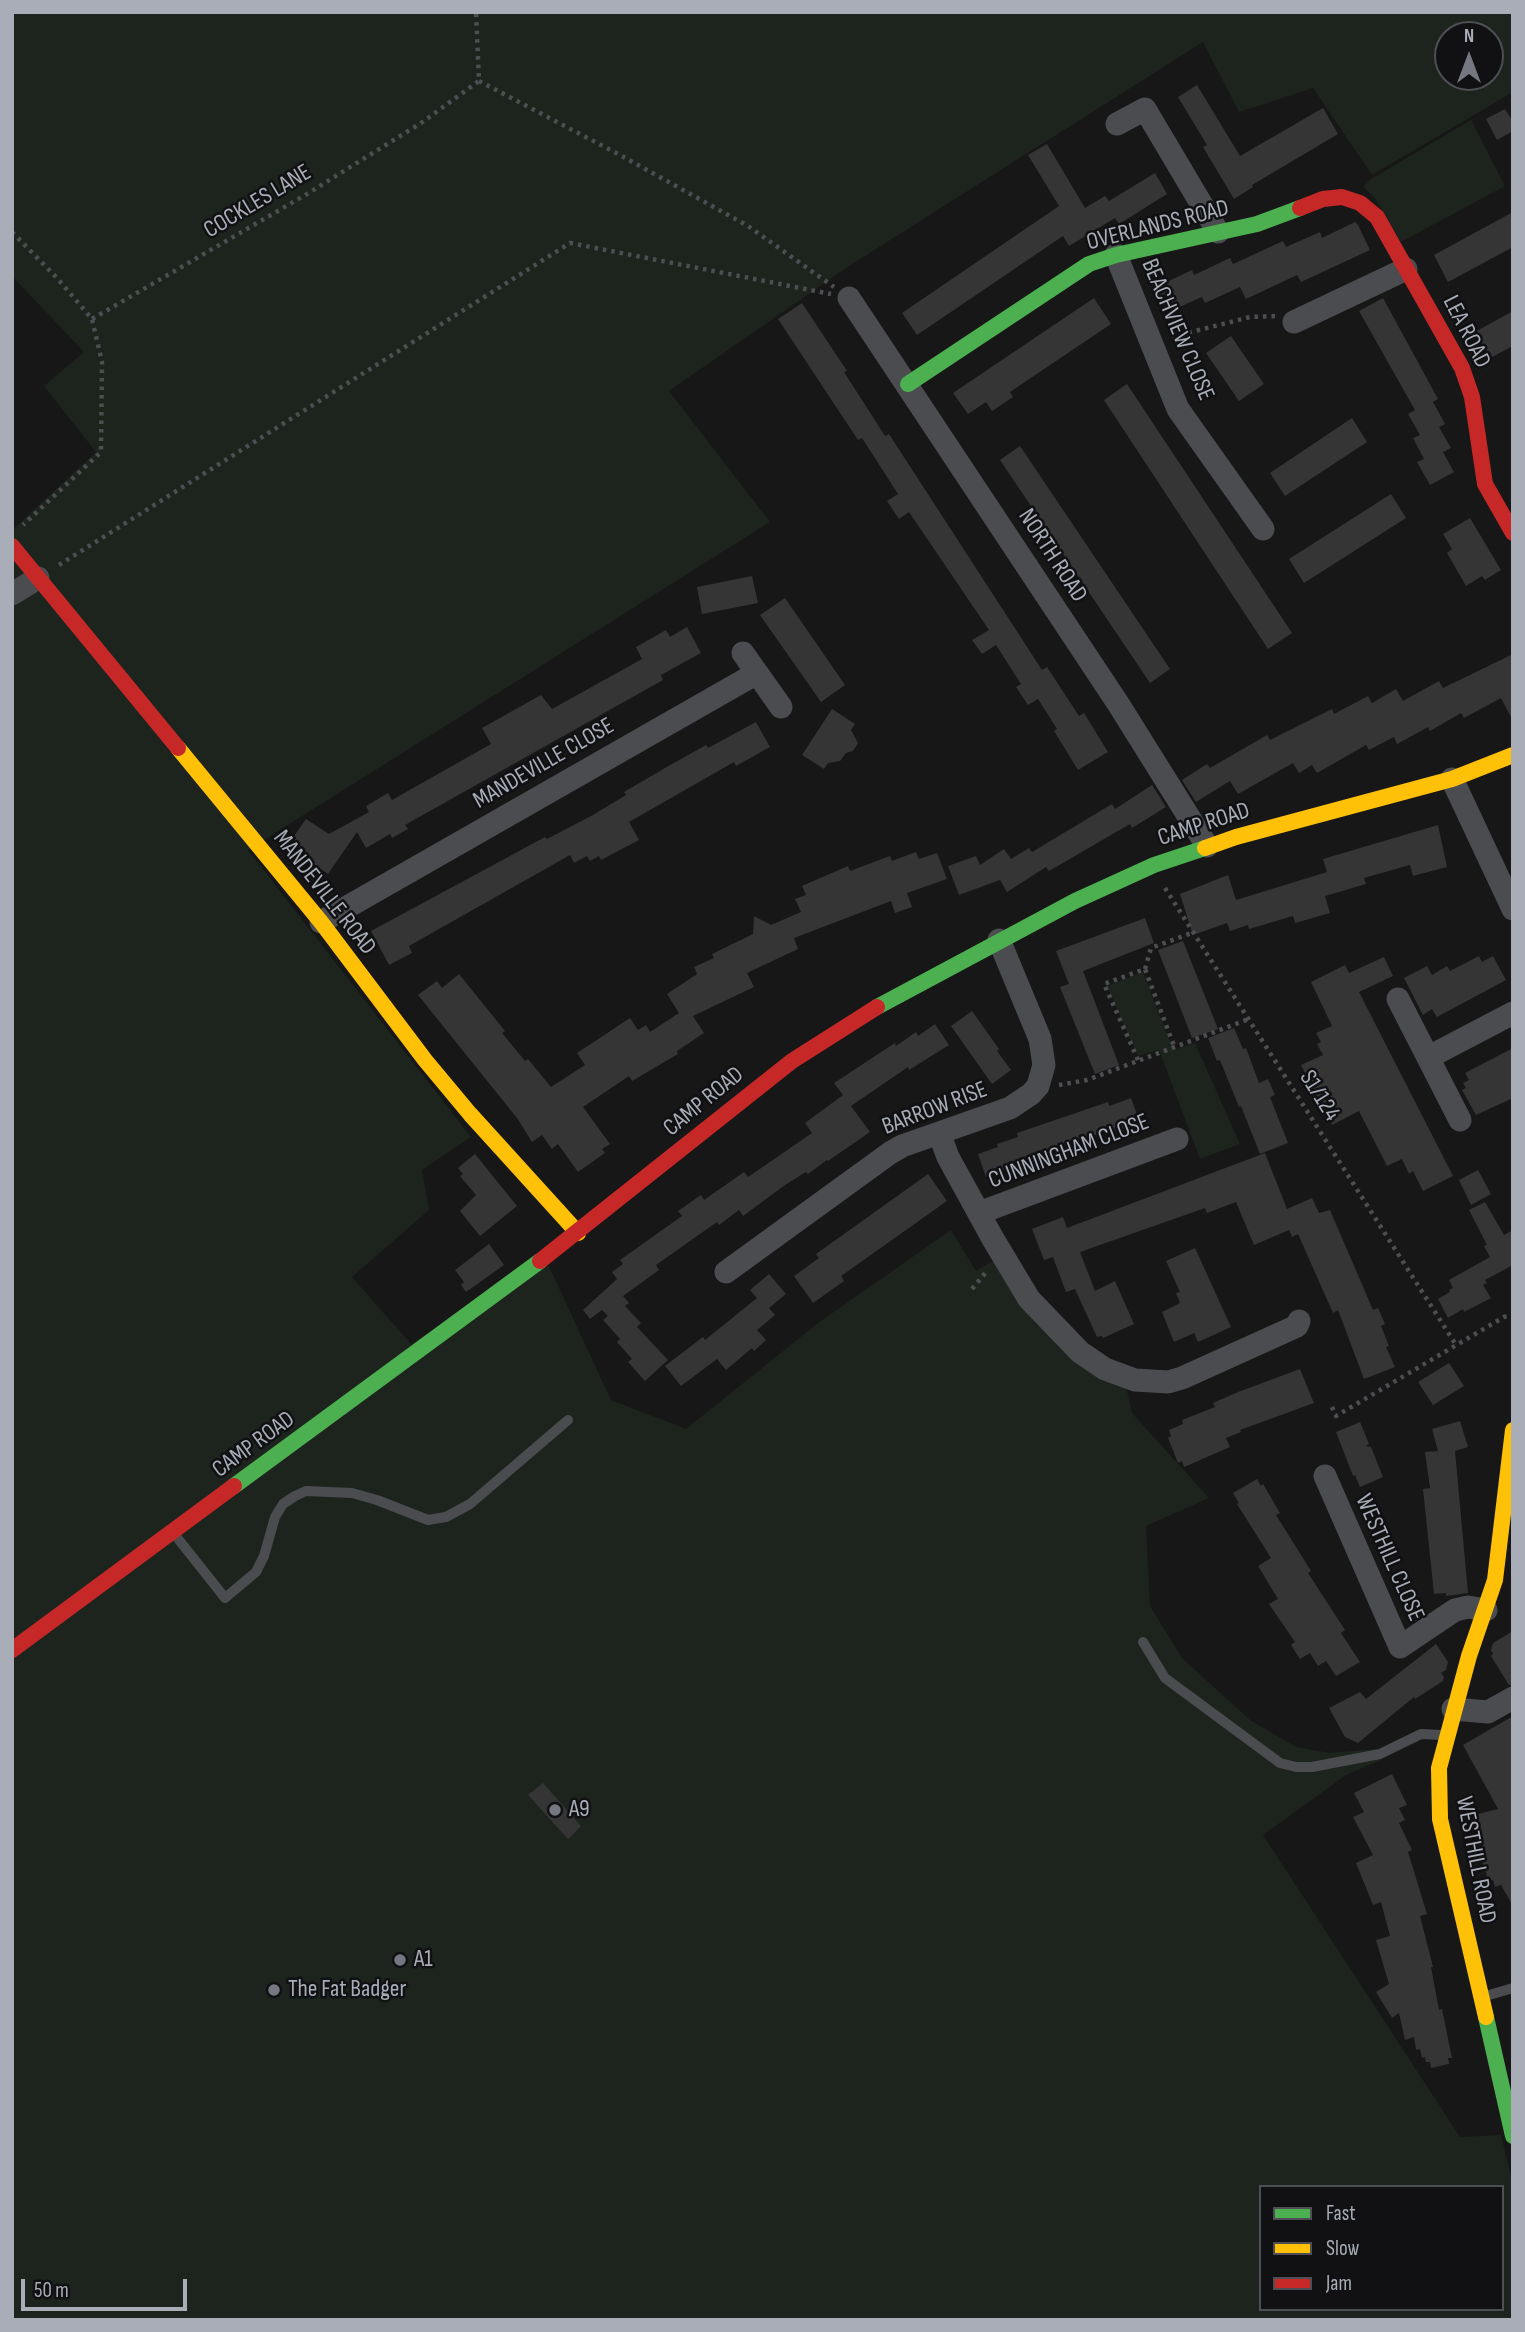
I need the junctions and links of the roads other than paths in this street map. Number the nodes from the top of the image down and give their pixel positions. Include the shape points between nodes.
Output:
1 (1117, 124) dead end
2 (1323, 199) joint
3 (1218, 232) junction
4 (1116, 255) junction
5 (1406, 269) junction
6 (849, 298) road end
7 (1294, 322) road end
8 (908, 384) junction
9 (1263, 529) dead end
10 (1513, 533) edge
11 (12, 546) edge
12 (38, 578) junction
13 (12, 594) edge
14 (743, 653) dead end
15 (757, 673) junction
16 (781, 707) dead end
17 (1513, 755) edge
18 (1452, 779) junction
19 (1207, 846) junction
20 (1513, 909) edge
21 (321, 922) junction
22 (999, 940) junction
23 (1398, 999) dead end
24 (1513, 1013) edge
25 (1429, 1057) junction
26 (1460, 1120) dead end
27 (939, 1133) junction
28 (1177, 1139) dead end
29 (979, 1213) junction
30 (578, 1233) junction
31 (726, 1272) dead end
32 (1299, 1321) dead end
33 (568, 1420) dead end
34 (1513, 1430) edge
35 (1325, 1476) dead end
36 (173, 1532) junction
37 (1486, 1610) junction
38 (1143, 1642) dead end
39 (12, 1650) edge
40 (1513, 1698) edge
41 (1453, 1709) junction
42 (1446, 1736) junction
43 (1513, 1988) edge
44 (1480, 1998) junction
45 (1513, 2136) edge

1 - 3 street via 1145,109
2 - 3 street, OVERLANDS ROAD via 1257,224
2 - 5 street, LEA ROAD via 1342,197 1369,208
3 - 4 street, OVERLANDS ROAD
4 - 8 street, OVERLANDS ROAD via 1077,271
4 - 9 street, BEACHVIEW CLOSE via 1178,409
5 - 7 street
5 - 10 street, LEA ROAD via 1462,368 1472,397 1485,484
6 - 8 street, NORTH ROAD
8 - 19 street, NORTH ROAD
11 - 12 street, MANDEVILLE ROAD
12 - 13 street
12 - 21 street, MANDEVILLE ROAD
14 - 15 street
15 - 16 street
15 - 21 street, MANDEVILLE CLOSE
17 - 18 street, CAMP ROAD
18 - 19 street, CAMP ROAD
18 - 20 street
19 - 22 street, CAMP ROAD via 1111,883
21 - 30 street, MANDEVILLE ROAD via 440,1078
22 - 27 street, BARROW RISE via 1040,1039 1044,1065 1038,1086 1010,1108
22 - 30 street, CAMP ROAD via 894,997 792,1061
23 - 25 street
24 - 25 street
25 - 26 street
27 - 29 street
27 - 31 street, BARROW RISE via 878,1160
28 - 29 street, CUNNINGHAM CLOSE
29 - 32 street via 1029,1299 1080,1352 1119,1375 1152,1382 1182,1378 1297,1326
30 - 36 street, CAMP ROAD
33 - 36 lane via 470,1504 446,1517 428,1520 352,1493 295,1496 275,1517 256,1572 225,1598
34 - 37 street, WESTHILL ROAD via 1499,1558
35 - 37 street, WESTHILL CLOSE via 1400,1647 1455,1610
36 - 39 street, CAMP ROAD
37 - 41 street, WESTHILL ROAD
38 - 42 lane via 1165,1678 1280,1763 1312,1767 1380,1754 1421,1734
40 - 41 street via 1488,1712
41 - 42 street, WESTHILL ROAD
42 - 44 street, WESTHILL ROAD via 1438,1806
43 - 44 lane
44 - 45 street, WESTHILL ROAD

